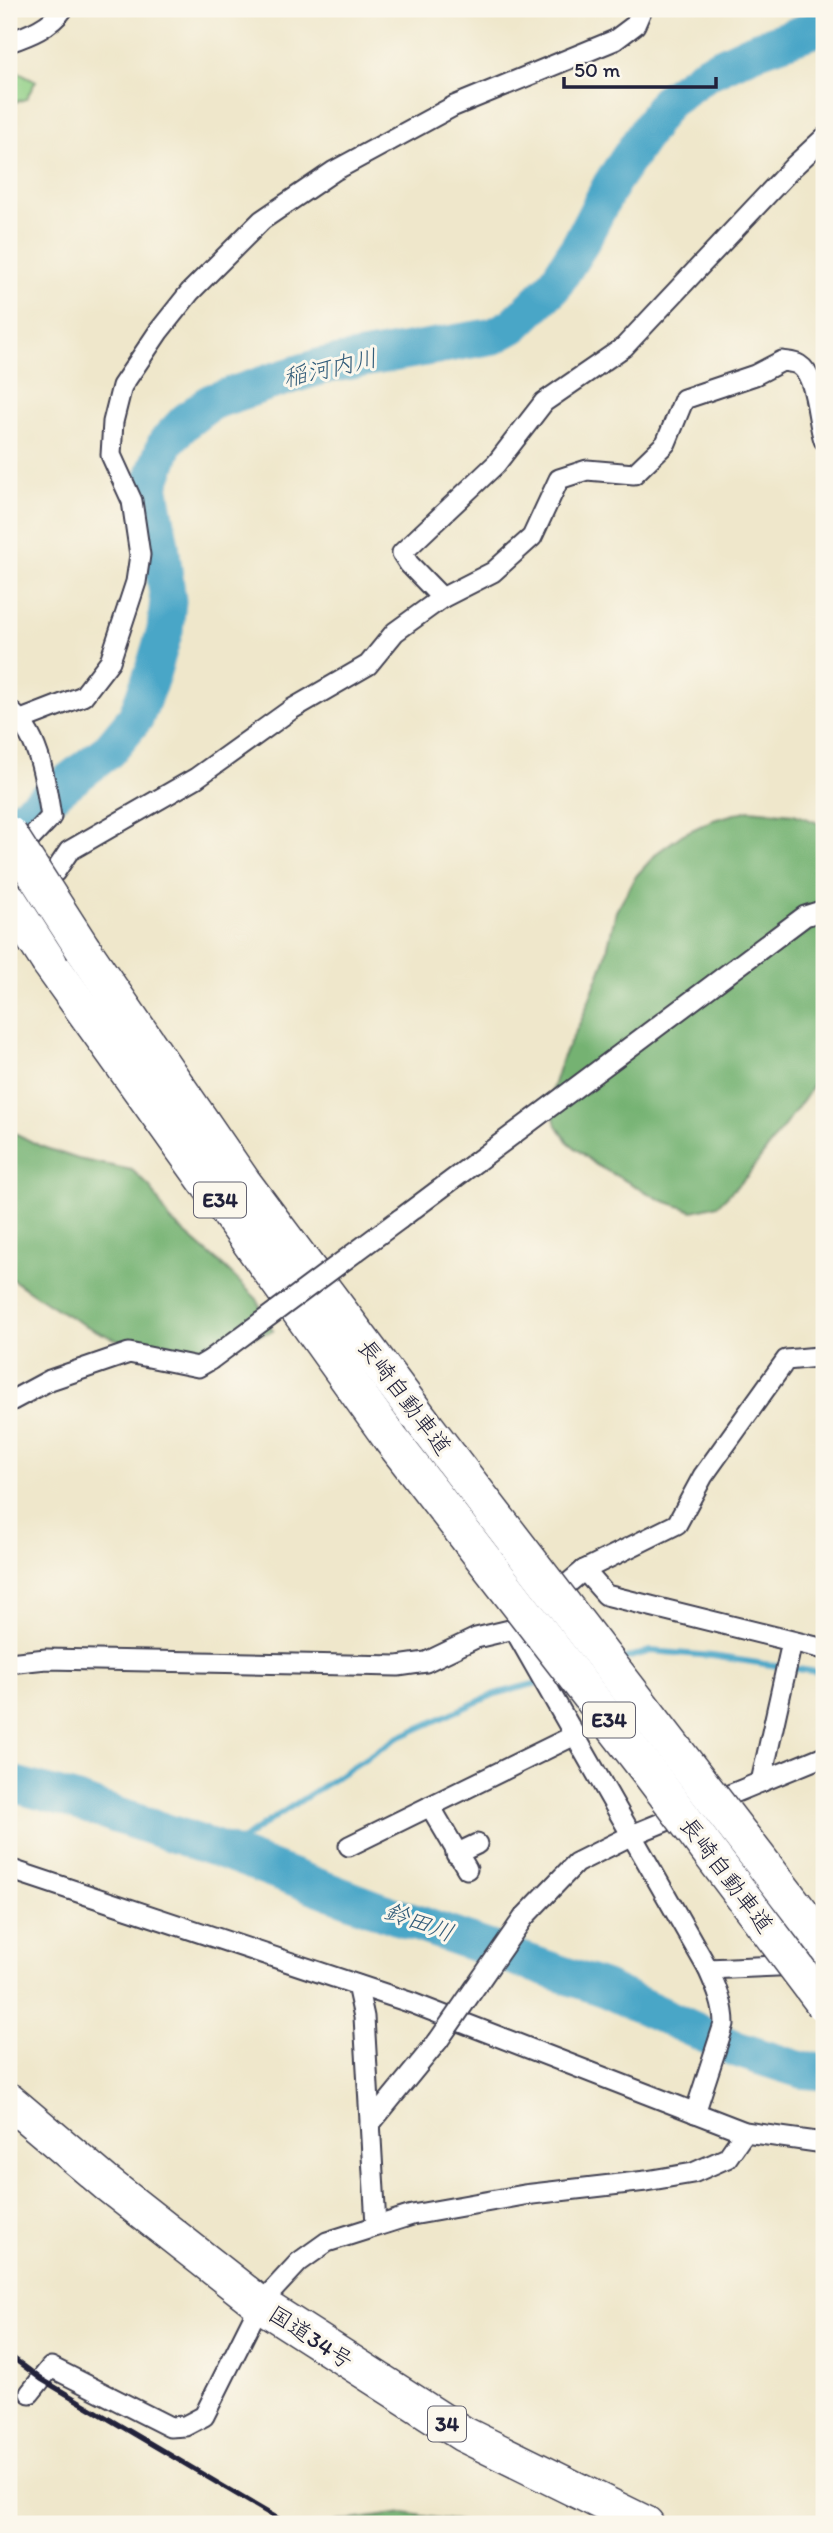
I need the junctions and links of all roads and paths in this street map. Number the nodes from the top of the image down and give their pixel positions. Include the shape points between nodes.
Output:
1 (63, 9) edge
2 (642, 9) edge
3 (9, 42) edge
4 (824, 138) edge
5 (824, 440) edge
6 (442, 598) junction
7 (15, 715) edge
8 (9, 834) edge
9 (9, 862) edge
10 (9, 901) edge
11 (824, 910) edge
12 (824, 1358) edge
13 (9, 1402) edge
14 (584, 1570) junction
15 (514, 1629) junction
16 (790, 1648) junction
17 (824, 1649) edge
18 (9, 1663) edge
19 (575, 1735) junction
20 (824, 1756) edge
21 (761, 1782) junction
22 (430, 1806) junction
23 (632, 1835) junction
24 (477, 1844) dead end
25 (349, 1846) dead end
26 (9, 1869) edge
27 (824, 1944) edge
28 (824, 1964) edge
29 (708, 1969) junction
30 (357, 1985) junction
31 (824, 2004) edge
32 (9, 2101) edge
33 (698, 2104) junction
34 (370, 2124) junction
35 (745, 2132) junction
36 (824, 2143) edge
37 (376, 2225) junction
38 (260, 2304) junction
39 (30, 2393) dead end
40 (646, 2524) edge

1 - 3 street via 32,34
2 - 7 street via 635,25 615,40 454,106 334,171 262,219 190,292 122,386 113,422 111,455 132,502 141,555 110,661 83,696
4 - 6 street via 624,347 544,402 496,464 402,553
5 - 6 street via 810,377 798,364 782,361 684,399 666,443 634,474 587,470 559,479 532,537 493,572
6 - 10 street via 395,632 368,665 292,709 196,778 69,851 55,872
7 - 9 street via 43,768 51,817
8 - 27 highway, 長崎自動車道 / E34, bridge via 243,1182
10 - 31 highway, 長崎自動車道 / E34, bridge via 390,1437
11 - 13 street, bridge via 805,916 210,1360 198,1367 129,1353 50,1380
12 - 14 street via 786,1360 703,1476 677,1524
14 - 15 street
14 - 16 street via 606,1595
15 - 18 street via 476,1638 426,1662 398,1666 46,1659
15 - 19 street
16 - 17 street
16 - 21 street
19 - 22 street
19 - 23 street
20 - 21 street
21 - 23 street
22 - 24 street via 462,1861
22 - 25 street
23 - 29 street
23 - 34 street, bridge via 576,1863 524,1917 438,2041
26 - 30 street
28 - 29 street
29 - 33 street via 724,2009 724,2024
30 - 33 street
30 - 34 street via 364,2017
32 - 38 highway, 国道34号 / 34
33 - 35 street
34 - 37 street
35 - 36 street
35 - 37 street via 727,2158 693,2173 524,2195
37 - 38 street via 327,2242 299,2262
38 - 39 street via 204,2416 185,2426 170,2427 51,2367
38 - 40 highway, 国道34号 / 34 via 463,2434

